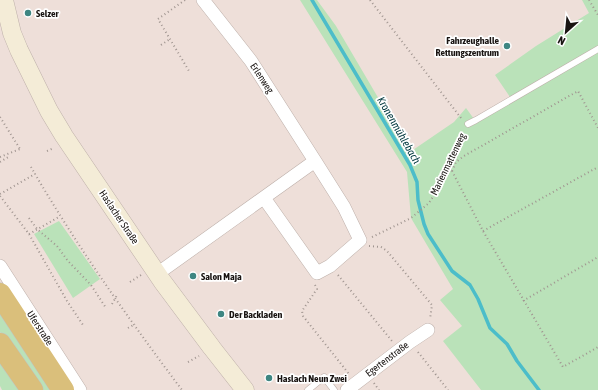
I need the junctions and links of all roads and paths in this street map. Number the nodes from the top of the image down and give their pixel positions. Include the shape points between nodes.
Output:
1 (185, 0) edge
2 (202, 0) edge
3 (370, 0) edge
4 (589, 0) edge
5 (5, 2) edge
6 (598, 15) edge
7 (6, 26) edge
8 (170, 39) junction
9 (161, 45) dead end
10 (598, 49) edge
11 (188, 71) dead end
12 (0, 118) edge
13 (468, 124) junction
14 (598, 128) edge
15 (10, 156) dead end
16 (0, 157) edge
17 (0, 161) edge
18 (315, 161) junction
19 (31, 167) dead end
20 (445, 167) junction
21 (598, 167) edge
22 (452, 171) junction
23 (35, 174) junction
24 (0, 195) edge
25 (264, 198) junction
26 (60, 216) junction
27 (30, 218) dead end
28 (37, 229) junction
29 (483, 231) junction
30 (29, 234) junction
31 (360, 240) junction
32 (598, 257) edge
33 (0, 266) edge
34 (330, 266) junction
35 (317, 273) junction
36 (157, 274) junction
37 (0, 294) edge
38 (117, 295) dead end
39 (115, 298) junction
40 (523, 301) junction
41 (112, 304) dead end
42 (106, 308) dead end
43 (134, 324) junction
44 (83, 325) dead end
45 (128, 328) dead end
46 (428, 330) joint
47 (410, 342) junction
48 (0, 344) edge
49 (598, 347) edge
50 (152, 348) junction
51 (400, 350) junction
52 (148, 351) dead end
53 (175, 374) dead end
54 (171, 375) junction
55 (352, 386) edge
56 (32, 390) edge
57 (63, 390) edge
58 (80, 390) edge
59 (182, 390) edge
60 (244, 390) edge
61 (308, 390) edge
62 (334, 390) edge
63 (448, 390) edge

1 - 8 path via 158,19
2 - 18 street, Erlenweg via 252,61
3 - 13 path via 461,119
4 - 6 path
5 - 7 street, Haslacher Straße
7 - 36 street, Haslacher Straße via 64,136
8 - 9 path
8 - 11 path
10 - 13 lane, Marienmattenweg
12 - 16 path via 20,150
13 - 20 path, Marienmattenweg
14 - 22 path via 578,91 464,156 456,162
15 - 17 path
18 - 25 street
18 - 31 street via 344,207
19 - 23 path
20 - 22 path
20 - 31 path, Marienmattenweg via 434,195 414,216 368,240
21 - 29 path
22 - 29 path
23 - 24 path
23 - 26 path
24 - 30 path
25 - 35 street
25 - 36 street
26 - 28 path
26 - 39 path
27 - 28 path
28 - 30 path
28 - 42 path via 57,246
29 - 40 path
30 - 44 path via 66,301
31 - 34 street
31 - 46 path via 387,251 432,305
32 - 40 path
33 - 58 street, Uferstraße
34 - 35 street
34 - 51 path
35 - 55 path via 317,289 302,312 303,316
36 - 60 street, Haslacher Straße
37 - 57 highway
38 - 39 path
39 - 41 path
39 - 43 path
40 - 49 path via 563,367
43 - 45 path
43 - 50 path
46 - 47 street, Egertenstraße
47 - 51 street, Egertenstraße
47 - 63 path
48 - 56 highway
50 - 52 path
50 - 54 path
51 - 55 street, Egertenstraße
53 - 54 path
54 - 59 path
61 - 62 lane via 324,377

